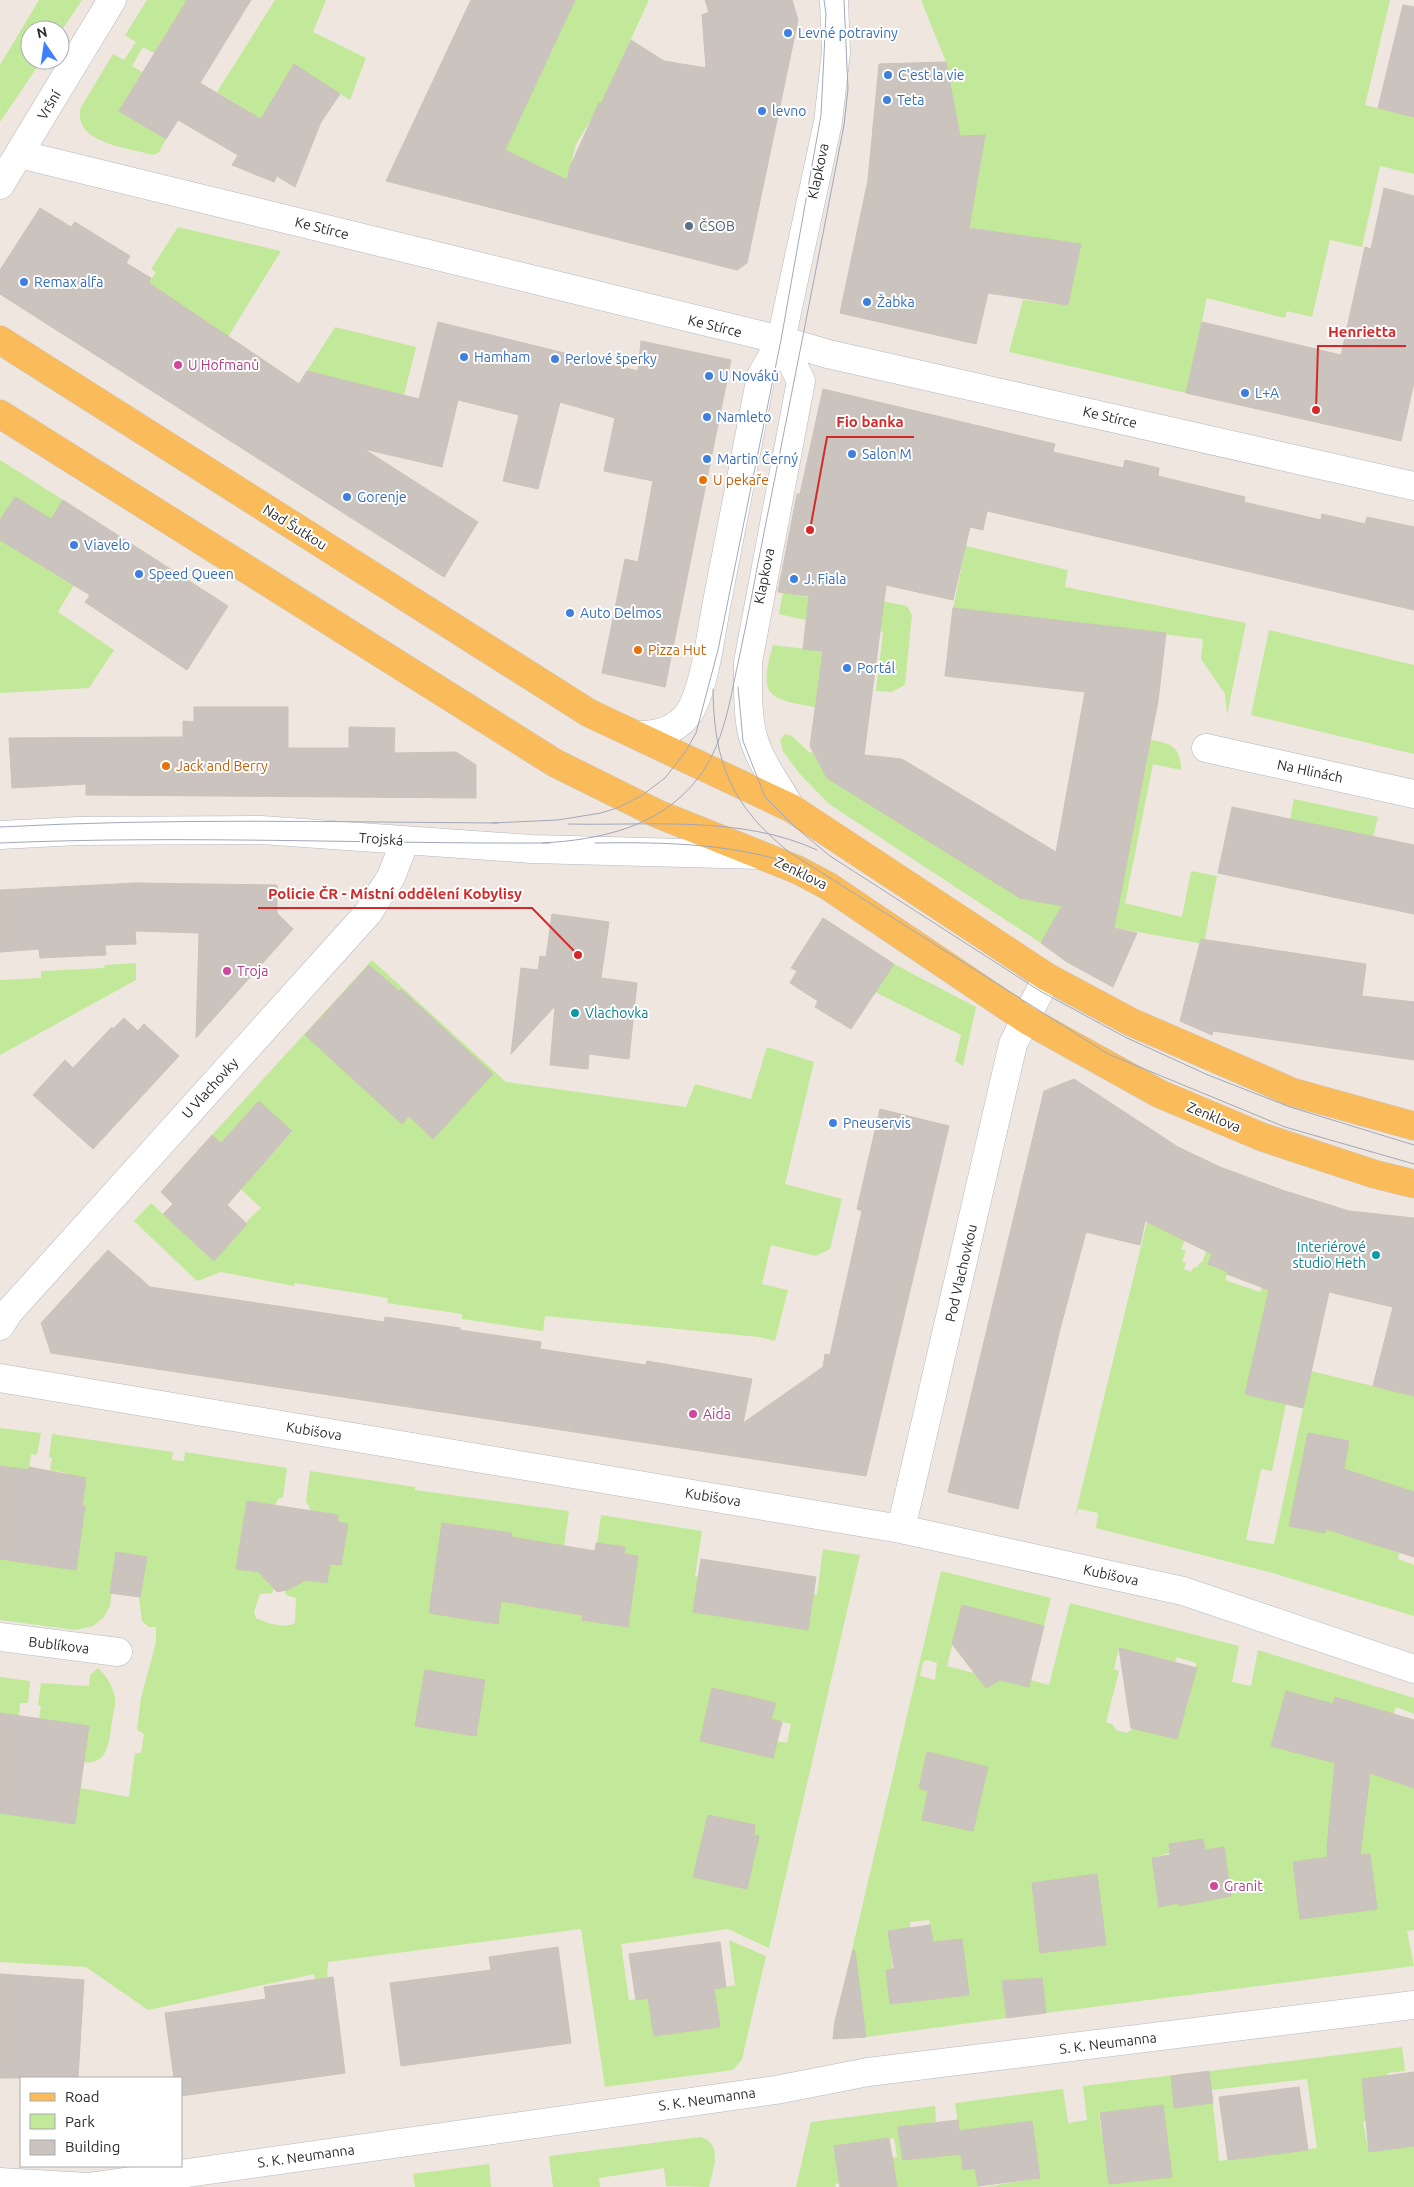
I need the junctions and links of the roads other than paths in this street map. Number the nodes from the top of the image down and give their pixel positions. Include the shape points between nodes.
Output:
1 (112, 0) edge
2 (834, 0) edge
3 (19, 154) junction
4 (0, 184) edge
5 (0, 340) edge
6 (782, 340) junction
7 (0, 414) edge
8 (1414, 486) edge
9 (636, 735) junction
10 (1206, 748) dead end
11 (1414, 794) edge
12 (791, 808) junction
13 (0, 835) edge
14 (404, 841) junction
15 (762, 855) junction
16 (1047, 977) junction
17 (1027, 1020) junction
18 (1414, 1126) edge
19 (1414, 1184) edge
20 (0, 1326) edge
21 (0, 1378) edge
22 (901, 1529) junction
23 (0, 1637) edge
24 (118, 1652) dead end
25 (1414, 1669) edge
26 (1414, 2005) edge
27 (0, 2182) edge

1 - 3 street, Vršní
2 - 6 street, Klapkova via 834,88
3 - 4 street, Vršní
3 - 6 street, Ke Stírce
5 - 9 main road, Nad Šutkou via 589,713
6 - 8 street, Ke Stírce via 828,354
6 - 9 street, Klapkova via 761,376 695,702 680,723 666,731 651,736
6 - 12 street, Klapkova via 801,381 748,662 751,730 764,763
7 - 15 main road, Zenklova via 555,763 658,814
9 - 12 main road
10 - 11 street, Na Hlinách
12 - 16 main road
13 - 14 street, Trojská via 78,831 261,830
14 - 15 street, Trojská via 532,849
14 - 20 street, U Vlachovky via 392,877 368,914 9,1312
15 - 17 main road, Zenklova via 828,886
16 - 17 street
16 - 18 main road via 1131,1022 1292,1092
17 - 19 main road, Zenklova via 1168,1098 1262,1137
17 - 22 street, Pod Vlachovkou via 1013,1044
21 - 22 street, Kubišova
22 - 25 street, Kubišova via 1183,1591
23 - 24 street, Bublíkova
26 - 27 street, S. K. Neumanna via 868,2072 766,2091 88,2187

